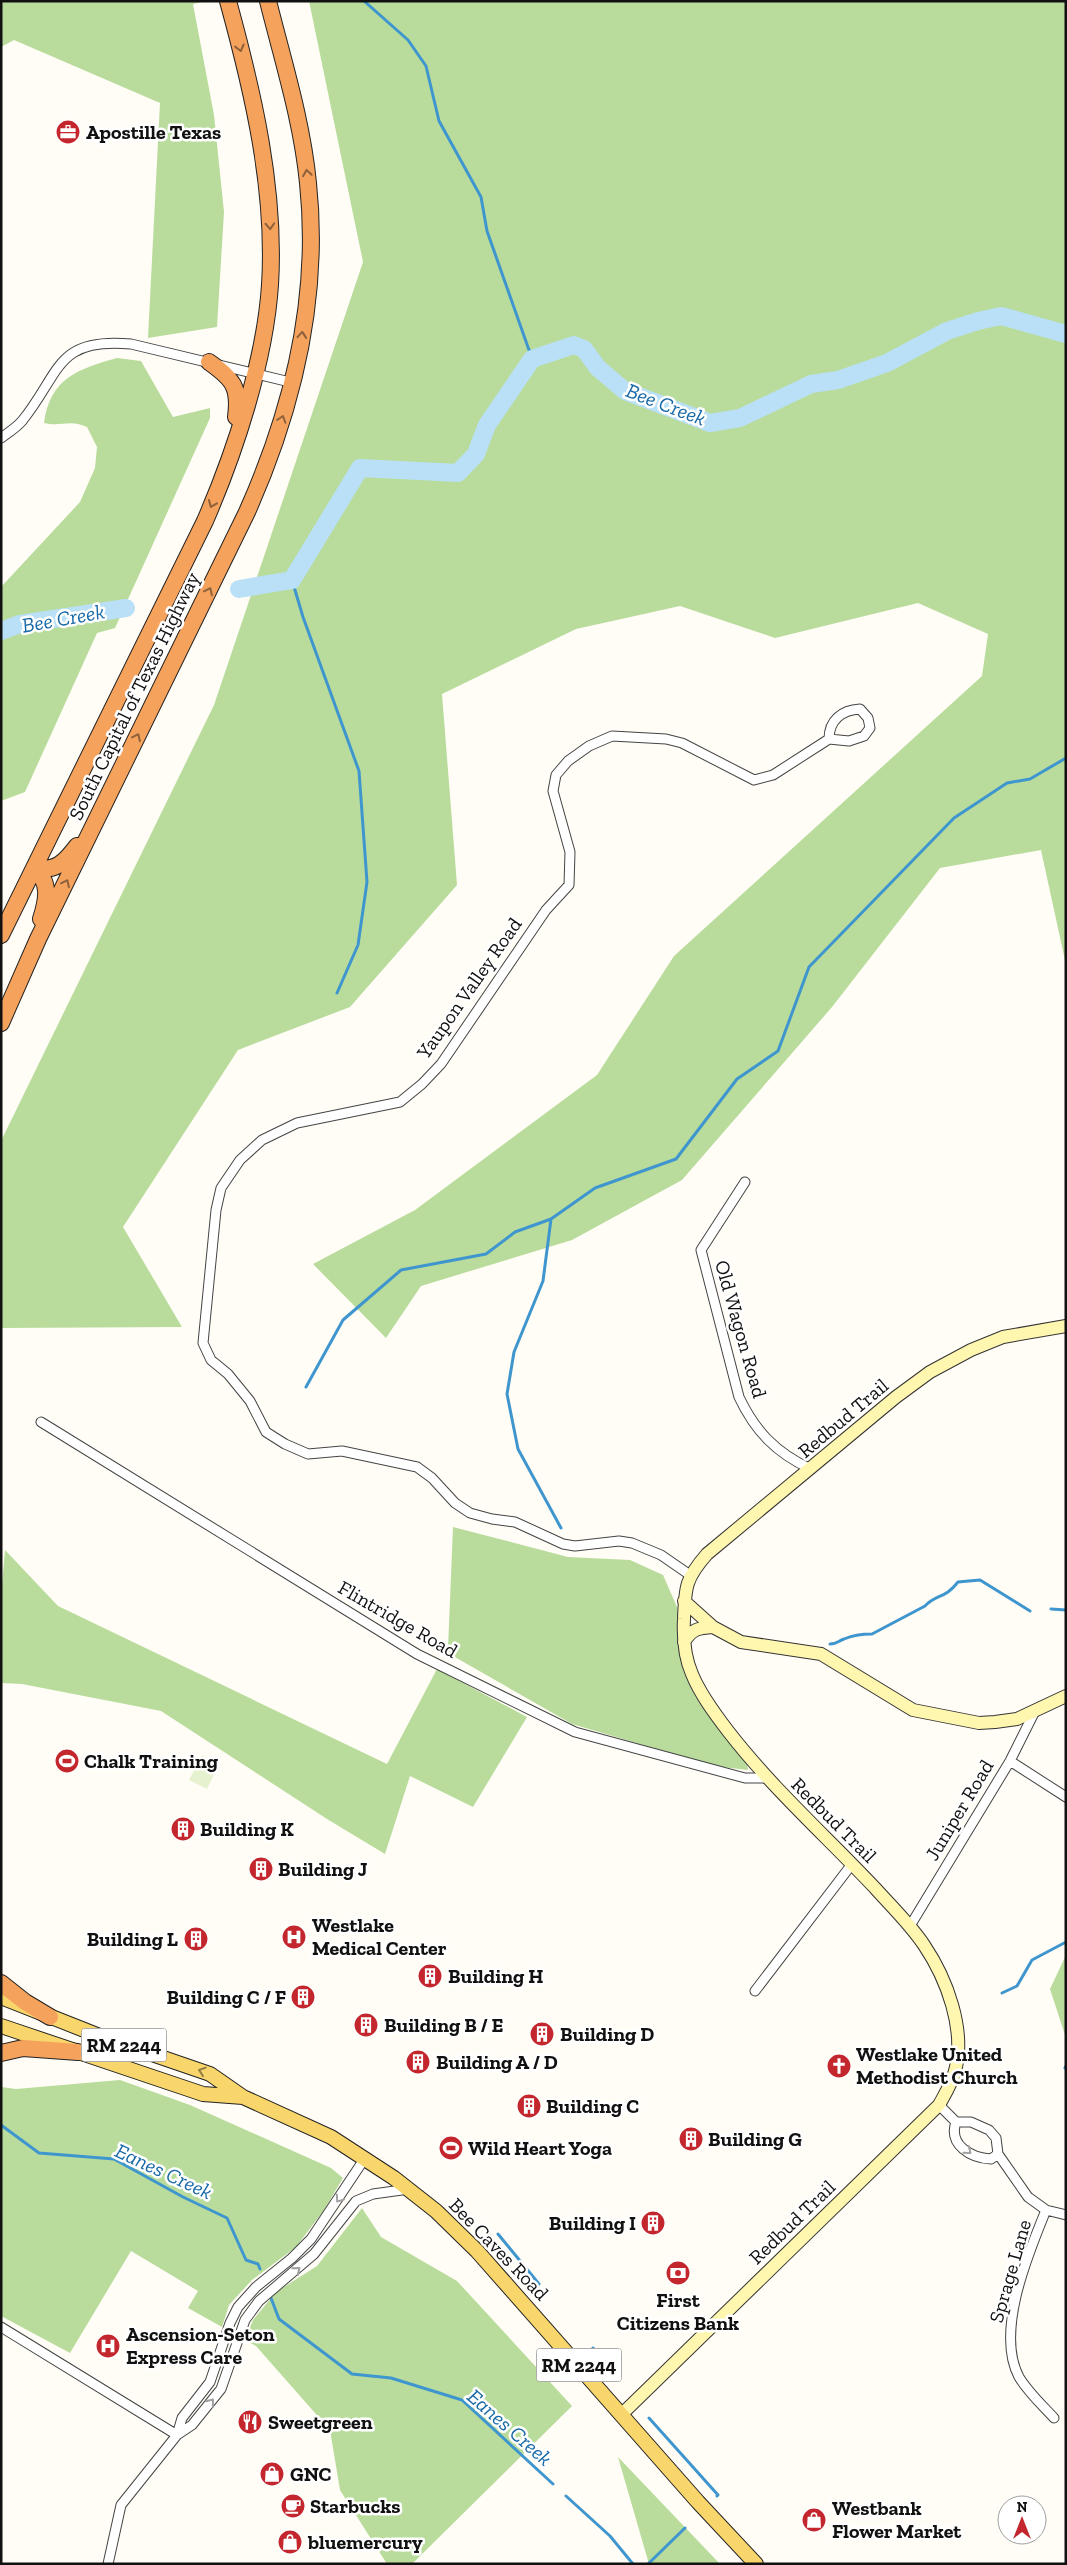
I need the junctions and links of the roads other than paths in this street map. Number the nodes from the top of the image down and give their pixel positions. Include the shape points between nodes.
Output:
1 (228, 1) edge
2 (268, 1) edge
3 (209, 362) junction
4 (254, 373) junction
5 (294, 383) junction
6 (1, 438) edge
7 (231, 459) junction
8 (829, 739) junction
9 (96, 823) junction
10 (34, 868) junction
11 (1, 935) edge
12 (24, 971) junction
13 (1, 1023) edge
14 (746, 1182) dead end
15 (1066, 1326) edge
16 (41, 1422) dead end
17 (811, 1469) junction
18 (690, 1575) junction
19 (684, 1601) junction
20 (713, 1627) junction
21 (684, 1642) junction
22 (1066, 1696) edge
23 (1035, 1711) junction
24 (1010, 1761) junction
25 (766, 1778) junction
26 (1066, 1797) edge
27 (852, 1864) junction
28 (910, 1926) junction
29 (1, 1983) edge
30 (755, 1991) dead end
31 (1, 1997) edge
32 (50, 2017) junction
33 (1, 2026) edge
34 (78, 2052) junction
35 (1, 2053) edge
36 (243, 2097) junction
37 (939, 2105) junction
38 (956, 2122) junction
39 (998, 2154) junction
40 (365, 2158) junction
41 (409, 2189) junction
42 (1046, 2210) junction
43 (1066, 2215) edge
44 (1, 2327) edge
45 (622, 2414) junction
46 (1054, 2418) dead end
47 (177, 2435) junction
48 (108, 2564) edge
49 (756, 2564) edge

1 -> 4 highway, South Capital of Texas Highway via 241,52 268,197 270,284
5 -> 2 highway, South Capital of Texas Highway via 301,351 309,268 308,182 294,101
3 - 4 street
3 - 6 street via 131,344 110,342 86,346 62,360 20,423
3 - 7 highway via 229,376 236,389
4 - 5 street
4 - 7 highway, South Capital of Texas Highway
9 -> 5 highway, South Capital of Texas Highway via 247,512 266,469
7 -> 10 highway, South Capital of Texas Highway via 205,521
8 - 8 street via 849,741 864,736 870,728 868,718 860,709 849,710 834,721
8 - 18 street, Yaupon Valley Road via 774,775 754,780 682,743 666,739 612,736 589,746 568,761 556,775 553,791 570,852 569,885 546,910 441,1064 400,1102 297,1123 262,1140 240,1160 221,1188 216,1210 203,1343 211,1360 228,1374 250,1401 266,1432 308,1454 342,1451 417,1467 470,1513 515,1522 564,1544 632,1543 661,1555
9 - 10 highway via 61,865 51,869
12 -> 9 highway, South Capital of Texas Highway
10 - 11 highway, South Capital of Texas Highway
10 - 12 highway via 44,879 46,895 44,911
12 - 13 highway, South Capital of Texas Highway
14 - 17 street, Old Wagon Road via 701,1250 739,1397 750,1420 780,1452
15 - 17 street, Redbud Trail via 1003,1337 930,1372
16 - 25 street, Flintridge Road via 417,1654 575,1732 745,1778
17 - 18 street, Redbud Trail via 707,1554
18 - 19 street, Redbud Trail
19 - 20 street
19 - 21 street, Redbud Trail
20 - 21 street via 696,1628
20 - 23 street via 741,1642 821,1654 913,1710 979,1723 1018,1719
21 - 25 street, Redbud Trail via 692,1675 703,1694
22 - 23 street
23 - 24 street, Juniper Road
24 - 26 street
24 - 28 street, Juniper Road
25 - 27 street, Redbud Trail
27 - 28 street, Redbud Trail
27 - 30 street
28 - 37 street, Redbud Trail via 938,1969 956,2026 956,2069
29 - 32 highway
31 - 32 main road, Bee Caves Road / RM 2244
36 -> 32 main road, Bee Caves Road / RM 2244 via 210,2074
33 - 34 main road, Bee Caves Road / RM 2244
34 - 35 highway via 23,2048
34 - 36 main road, Bee Caves Road / RM 2244 via 203,2094
36 - 40 main road, Bee Caves Road / RM 2244 via 316,2129
37 - 38 street
37 - 45 street, Redbud Trail
38 - 39 street via 971,2122 989,2130 996,2138
38 -> 39 street via 955,2138 972,2156 991,2160
39 - 42 street via 1028,2197
40 - 41 main road, Bee Caves Road / RM 2244
40 -> 47 street via 311,2239 243,2300 230,2323 212,2378 182,2418
41 - 45 main road, Bee Caves Road / RM 2244 via 477,2251
47 -> 41 street via 192,2425 221,2389 242,2328 259,2301 314,2254 356,2201 372,2194
42 - 43 street
42 - 46 street, Sprage Lane via 1027,2261 1009,2332 1020,2378
44 - 47 street
45 - 49 main road, Bee Caves Road / RM 2244
47 - 48 street via 121,2505

